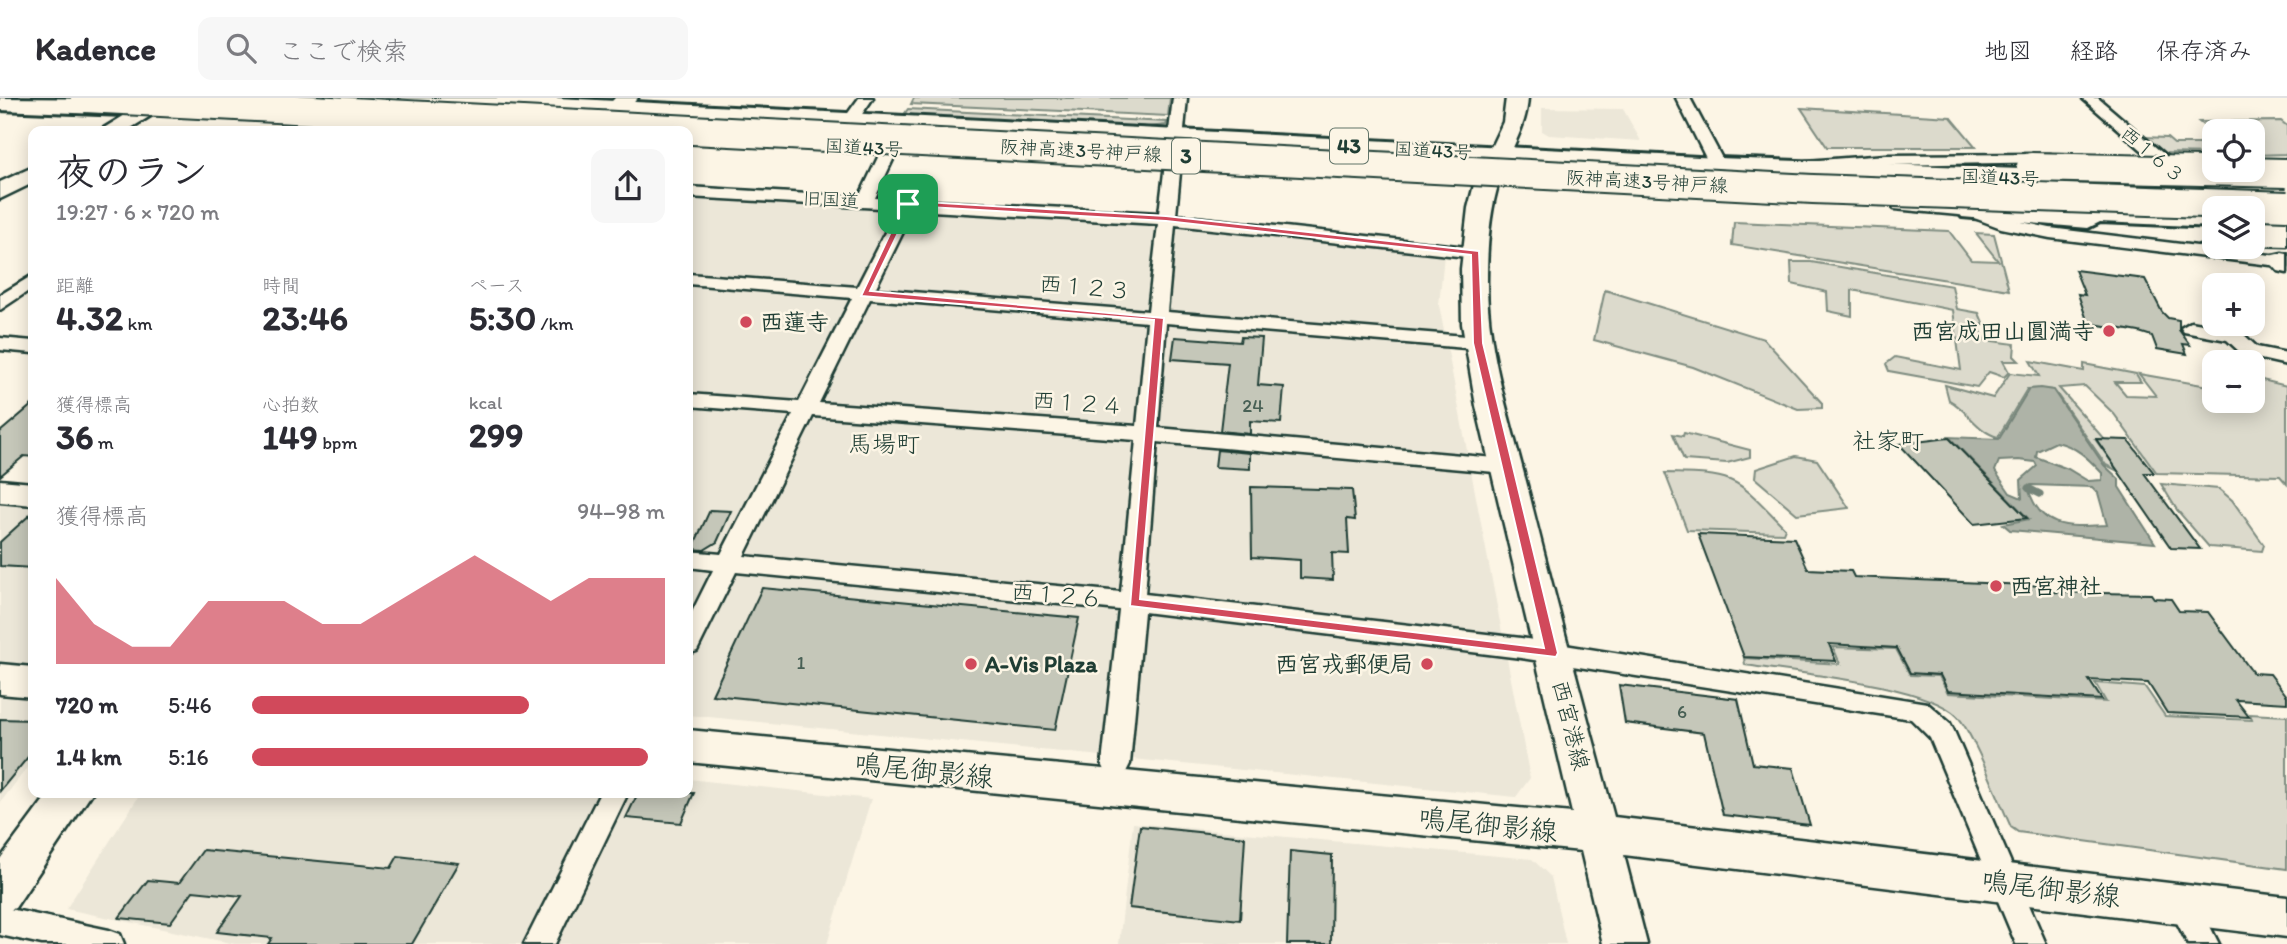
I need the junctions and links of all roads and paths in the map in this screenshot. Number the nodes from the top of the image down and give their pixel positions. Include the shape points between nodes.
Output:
1 (85, 98) edge
2 (312, 98) edge
3 (414, 98) edge
4 (866, 98) edge
5 (1181, 98) edge
6 (1517, 98) edge
7 (1683, 98) edge
8 (2089, 98) edge
9 (0, 102) edge
10 (160, 103) edge
11 (622, 104) edge
12 (851, 120) junction
13 (119, 126) edge
14 (500, 126) edge
15 (599, 126) edge
16 (615, 126) edge
17 (693, 130) edge
18 (693, 138) edge
19 (890, 149) junction
20 (1174, 150) junction
21 (2163, 163) junction
22 (2202, 163) edge
23 (2265, 163) edge
24 (2287, 163) edge
25 (1718, 166) junction
26 (1494, 167) junction
27 (1785, 169) junction
28 (1832, 171) junction
29 (2287, 173) edge
30 (0, 175) edge
31 (28, 175) edge
32 (28, 177) edge
33 (2186, 182) junction
34 (2287, 183) edge
35 (0, 192) edge
36 (693, 192) edge
37 (2287, 192) edge
38 (865, 201) junction
39 (1859, 201) junction
40 (908, 204) junction
41 (2202, 206) edge
42 (2287, 206) edge
43 (1972, 211) joint
44 (1166, 219) junction
45 (2287, 219) edge
46 (2202, 223) edge
47 (2202, 225) edge
48 (2265, 228) edge
49 (2287, 230) edge
50 (2265, 232) edge
51 (2099, 233) junction
52 (2265, 241) edge
53 (1476, 253) junction
54 (2286, 257) edge
55 (693, 279) edge
56 (28, 284) edge
57 (864, 294) junction
58 (0, 304) edge
59 (1159, 318) junction
60 (2191, 328) dead end
61 (1478, 343) junction
62 (0, 344) edge
63 (28, 346) edge
64 (2287, 359) edge
65 (693, 400) edge
66 (803, 411) junction
67 (1148, 434) junction
68 (1506, 466) junction
69 (0, 491) edge
70 (28, 494) edge
71 (693, 560) edge
72 (727, 563) junction
73 (1134, 603) junction
74 (693, 633) edge
75 (1552, 653) junction
76 (0, 679) edge
77 (28, 682) edge
78 (693, 746) edge
79 (1116, 764) dead end
80 (68, 798) edge
81 (612, 798) edge
82 (1598, 834) junction
83 (2004, 882) junction
84 (0, 894) edge
85 (2183, 905) junction
86 (2287, 917) edge
87 (0, 921) edge
88 (109, 944) edge
89 (539, 944) edge
90 (1625, 944) edge
91 (2031, 944) edge
92 (2204, 944) edge

1 - 16 highway, 阪神高速3号神戸線 / 3, bridge
2 - 37 highway, 阪神高速3号神戸線 / 3 via 1821,177 2111,190
3 - 11 highway, 国道43号 / 43
4 - 12 street
5 - 20 street
6 - 26 street, 西宮港線 via 1517,118
7 - 25 street
8 - 21 street, 西１６３
9 - 10 highway
10 - 13 street
10 - 14 highway
11 - 12 highway, 国道43号 / 43
11 - 15 street
12 - 20 highway, 国道43号 / 43
17 - 42 highway, 阪神高速3号神戸線 / 3, bridge via 1826,190
18 - 19 highway, 国道43号 / 43
19 - 20 highway, 国道43号 / 43
19 - 38 street
20 - 26 highway, 国道43号 / 43
20 - 44 street
21 - 22 street
21 - 27 street via 2025,158 1886,160
21 - 33 street, 西１６３
23 - 24 street
25 - 26 highway, 国道43号 / 43
25 - 27 highway, 国道43号 / 43
26 - 39 highway, 国道43号 / 43
26 - 53 street, 西宮港線
27 - 28 highway, 国道43号 / 43
28 - 29 highway, bridge via 1907,165
28 - 33 highway, 国道43号 / 43
30 - 31 street
32 - 35 street
33 - 34 highway, 国道43号 / 43
33 - 41 street, 西１６３
36 - 38 street, 旧国道
38 - 40 street, 旧国道
39 - 43 street
39 - 46 highway, 国道43号 / 43
40 - 44 street, 旧国道
40 - 57 street
43 - 51 highway
44 - 53 street, 旧国道
44 - 59 street
45 - 48 highway
47 - 51 highway
49 - 50 highway
51 - 54 street
52 - 54 street
53 - 61 street, 西宮港線
55 - 57 street, 西１２３
56 - 58 street
57 - 59 street, 西１２３
57 - 66 street
59 - 61 street, 西１２３
59 - 67 street
60 - 64 street via 2233,335 2249,352
61 - 68 street, 西宮港線
62 - 63 street
65 - 66 street, 西１２４
66 - 67 street, 西１２４
66 - 72 street
67 - 68 street, 西１２４
67 - 73 street
68 - 75 street, 西宮港線
69 - 70 street
71 - 72 street, 西１２６
72 - 73 street, 西１２６
72 - 74 street
73 - 75 street, 西１２６
73 - 79 street
75 - 82 street, 西宮港線
75 - 83 street, 西１２６ via 1918,710 1941,731
76 - 77 street
78 - 82 street, 鳴尾御影線
80 - 84 street
81 - 89 street
82 - 83 street, 鳴尾御影線
82 - 90 street, 西宮港線
83 - 85 street, 鳴尾御影線
83 - 91 street
85 - 86 street, 鳴尾御影線
85 - 92 street
87 - 88 street

